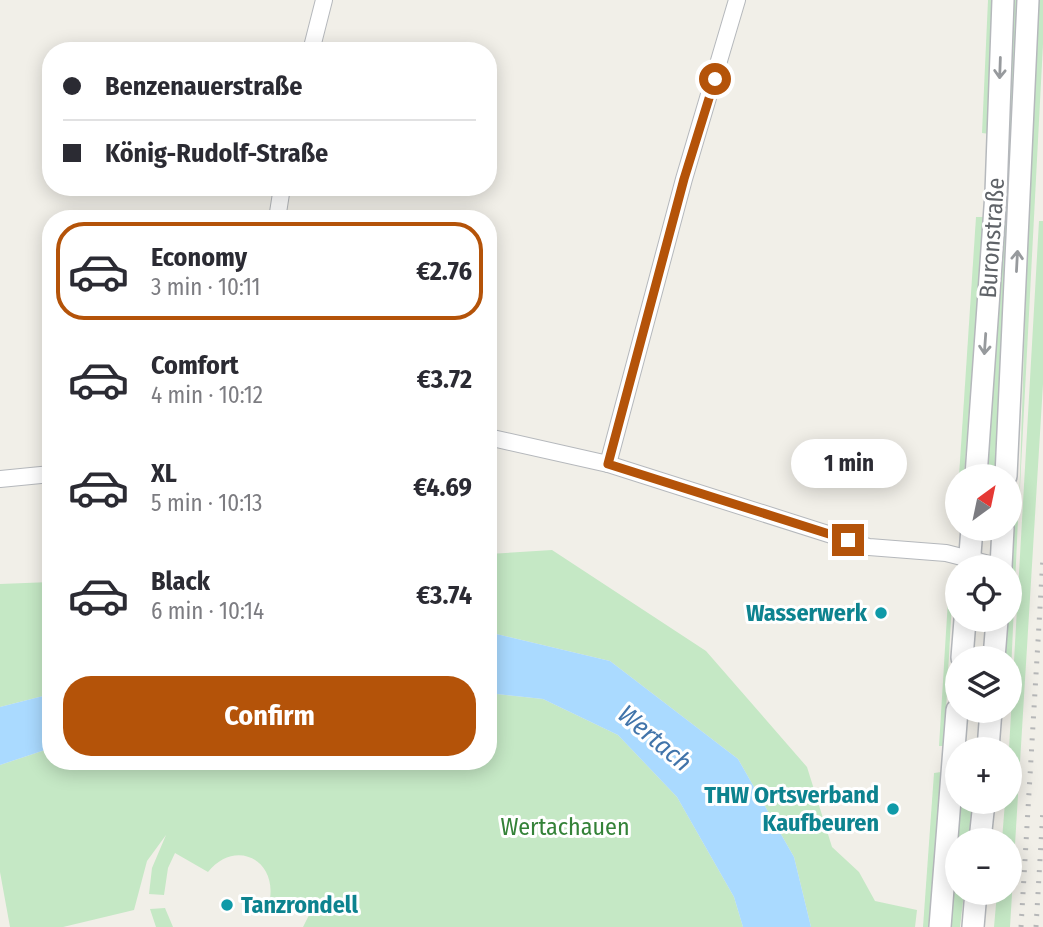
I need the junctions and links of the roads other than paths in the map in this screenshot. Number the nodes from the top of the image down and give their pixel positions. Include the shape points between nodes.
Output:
1 (324, 0) edge
2 (737, 0) edge
3 (1003, 0) edge
4 (1028, 0) edge
5 (313, 42) edge
6 (497, 439) edge
7 (608, 464) junction
8 (977, 464) edge
9 (1007, 464) edge
10 (42, 475) edge
11 (0, 479) edge
12 (945, 558) edge
13 (956, 723) edge
14 (975, 905) edge
15 (940, 927) edge
16 (973, 927) edge

1 - 5 street
2 - 7 street
3 -> 8 street, Buronstraße via 996,193
9 -> 4 street, Buronstraße
6 - 7 street
7 - 12 street via 869,547
10 - 11 street
13 - 15 street
14 - 16 street

